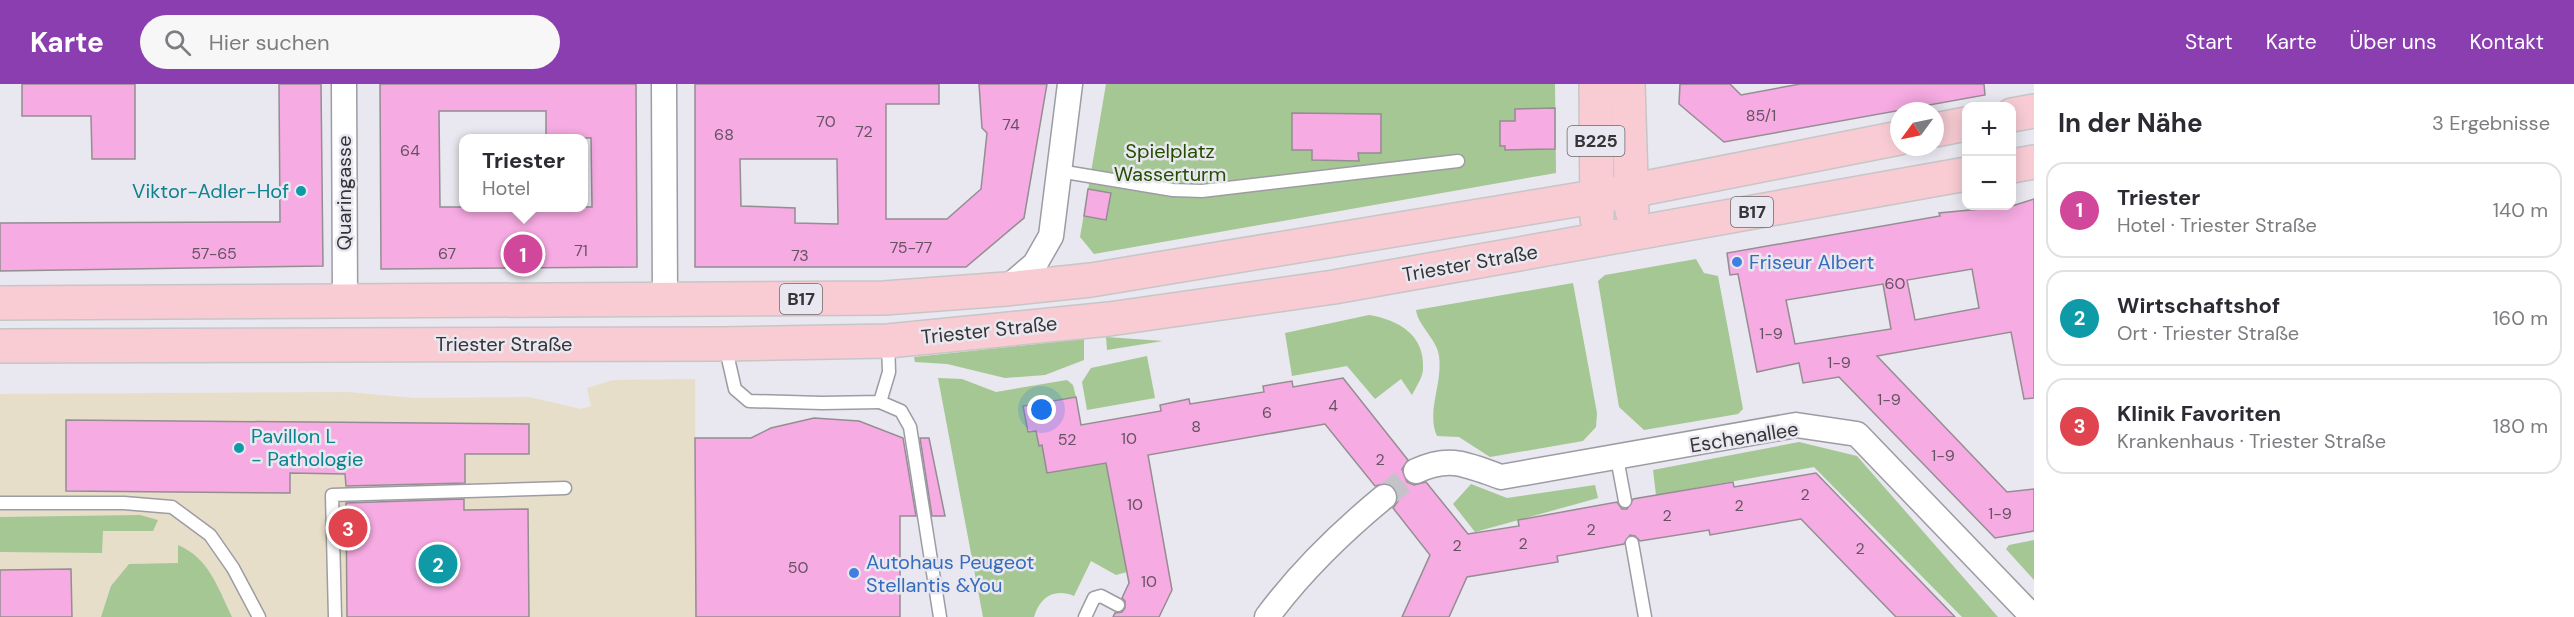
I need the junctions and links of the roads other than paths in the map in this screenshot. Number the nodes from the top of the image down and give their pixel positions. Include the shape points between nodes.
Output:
1 (344, 84) edge
2 (664, 84) edge
3 (1070, 84) edge
4 (1596, 84) edge
5 (1628, 84) edge
6 (2034, 111) edge
7 (2016, 114) edge
8 (1962, 125) edge
9 (1944, 128) edge
10 (1890, 140) edge
11 (1458, 161) dead end
12 (2034, 162) edge
13 (2016, 165) edge
14 (1059, 171) junction
15 (1962, 175) edge
16 (1630, 191) junction
17 (1595, 197) junction
18 (1634, 233) junction
19 (1599, 239) junction
20 (1006, 290) junction
21 (665, 299) junction
22 (345, 301) junction
23 (0, 303) edge
24 (888, 341) junction
25 (725, 344) junction
26 (0, 346) edge
27 (880, 402) junction
28 (1617, 458) junction
29 (1416, 471) tunnel mouth
30 (565, 488) dead end
31 (1384, 497) tunnel mouth
32 (1625, 501) dead end
33 (0, 503) edge
34 (1632, 543) dead end
35 (1118, 605) dead end
36 (259, 617) edge
37 (335, 617) edge
38 (940, 617) edge
39 (1085, 617) edge
40 (1267, 617) edge
41 (1645, 617) edge
42 (2032, 617) edge

1 - 22 street, Quaringasse
2 - 21 street
3 - 14 street
4 - 17 main road, B225
5 - 16 main road, B225
6 - 7 main road
8 - 9 main road
10 - 16 main road, Triester Straße / B17
11 - 14 lane via 1202,191 1173,190
12 - 13 main road
14 - 20 street via 1051,236 1035,264
15 - 18 main road, Triester Straße / B17
16 - 17 main road, Triester Straße / B17
16 - 18 main road, B225
17 - 19 main road
17 - 20 main road, Triester Straße / B17 via 1091,280
18 - 19 main road, Triester Straße / B17
19 - 24 main road, Triester Straße / B17 via 1334,287 1109,319
20 - 21 main road, Triester Straße / B17 via 884,298
21 - 22 main road, Triester Straße / B17
22 - 23 main road, Triester Straße / B17
24 - 25 main road, Triester Straße / B17
24 - 27 lane via 889,372
25 - 26 main road, Triester Straße / B17
25 - 27 lane via 735,389 749,401
27 - 38 lane via 900,411 910,427
28 - 29 street, Eschenallee via 1501,477 1454,461 1434,463
28 - 32 lane
28 - 42 street, Eschenallee via 1796,425 1857,434
30 - 37 lane via 332,495
31 - 40 street via 1337,535 1294,580
33 - 36 lane via 172,507 210,535
34 - 41 lane
35 - 39 lane via 1101,596 1094,598

